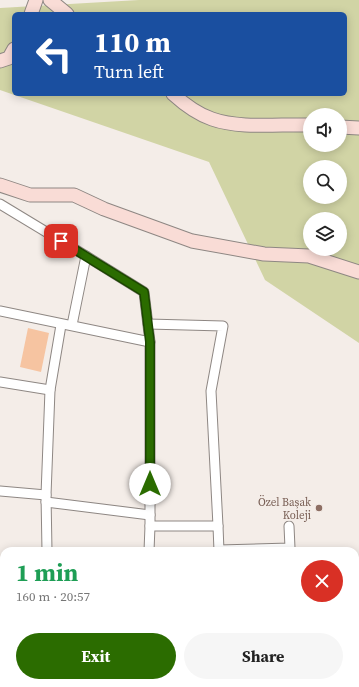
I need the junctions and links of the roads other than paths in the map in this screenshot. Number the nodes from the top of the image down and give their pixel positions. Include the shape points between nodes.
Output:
1 (36, 0) edge
2 (50, 0) edge
3 (32, 12) edge
4 (65, 12) edge
5 (12, 53) edge
6 (0, 61) edge
7 (175, 96) edge
8 (303, 125) edge
9 (347, 127) edge
10 (359, 128) edge
11 (0, 185) edge
12 (0, 204) edge
13 (86, 256) junction
14 (359, 272) edge
15 (0, 311) edge
16 (148, 324) junction
17 (61, 325) junction
18 (72, 325) junction
19 (150, 342) junction
20 (0, 382) edge
21 (50, 390) junction
22 (0, 491) edge
23 (46, 499) junction
24 (150, 515) junction
25 (150, 526) junction
26 (218, 526) junction
27 (289, 526) dead end
28 (47, 547) edge
29 (149, 547) edge
30 (219, 547) edge
31 (290, 547) edge

1 - 3 street
2 - 4 street
5 - 6 street via 9,58
7 - 8 street via 187,106 211,119 226,123
9 - 10 street
11 - 14 street via 30,195 74,195 104,209 192,241 264,254 309,256
12 - 13 street
13 - 16 street via 144,292
13 - 18 street
15 - 17 street
16 - 19 street
16 - 26 street via 224,326 211,391
17 - 18 street
17 - 21 street
18 - 19 street
19 - 24 street
20 - 21 street
21 - 23 street
22 - 23 street
23 - 24 street
23 - 28 street
24 - 25 street
25 - 26 street
25 - 29 street
26 - 30 street
27 - 31 street

